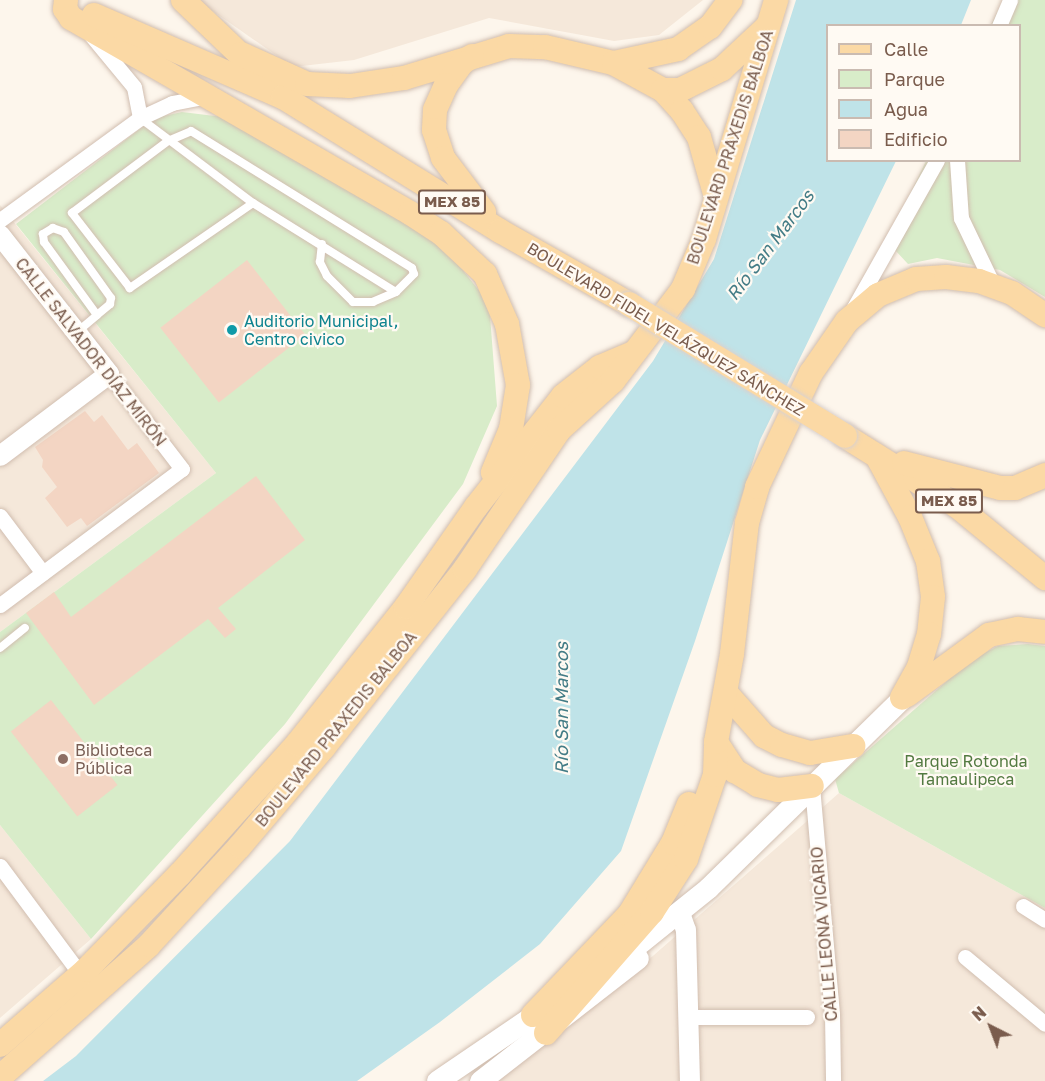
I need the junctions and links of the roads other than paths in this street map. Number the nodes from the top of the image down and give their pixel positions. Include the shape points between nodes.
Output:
1 (64, 0) edge
2 (183, 0) edge
3 (730, 0) edge
4 (1010, 0) edge
5 (773, 11) edge
6 (81, 24) junction
7 (1000, 24) edge
8 (479, 52) junction
9 (241, 54) junction
10 (613, 63) junction
11 (663, 90) junction
12 (279, 94) junction
13 (211, 96) junction
14 (140, 118) junction
15 (168, 141) junction
16 (936, 162) edge
17 (957, 162) edge
18 (717, 200) junction
19 (253, 202) junction
20 (0, 220) edge
21 (500, 231) junction
22 (0, 235) edge
23 (322, 244) junction
24 (994, 287) junction
25 (396, 292) junction
26 (97, 315) junction
27 (1045, 315) edge
28 (847, 321) junction
29 (76, 333) junction
30 (638, 351) junction
31 (109, 374) junction
32 (0, 456) edge
33 (877, 456) junction
34 (1045, 475) edge
35 (476, 507) junction
36 (0, 516) edge
37 (44, 573) junction
38 (1045, 578) edge
39 (0, 605) edge
40 (25, 628) dead end
41 (1045, 632) edge
42 (0, 648) edge
43 (726, 693) junction
44 (902, 698) junction
45 (716, 742) junction
46 (853, 746) junction
47 (812, 786) junction
48 (232, 816) junction
49 (252, 833) junction
50 (0, 866) edge
51 (5, 883) edge
52 (1023, 906) dead end
53 (682, 916) junction
54 (1045, 920) edge
55 (965, 957) dead end
56 (81, 975) junction
57 (598, 975) junction
58 (687, 1017) junction
59 (807, 1017) dead end
60 (1045, 1024) edge
61 (531, 1030) junction
62 (0, 1045) edge
63 (0, 1077) edge
64 (437, 1081) edge
65 (480, 1081) edge
66 (690, 1081) edge
67 (833, 1081) edge

1 - 6 main road via 71,18
1 - 12 main road, BOULEVARD FIDEL VELÁZQUEZ SÁNCHEZ / MEX 85
2 - 9 main road, BOULEVARD FIDEL VELÁZQUEZ SÁNCHEZ / MEX 85
3 - 10 main road via 710,27 678,49
4 - 7 street
5 - 11 main road via 722,69 680,90
5 - 18 main road, BOULEVARD PRAXEDIS BALBOA
6 - 13 main road
6 - 14 street via 134,87
8 - 9 main road via 404,78 350,86 306,84
8 - 10 main road via 509,46 545,47
8 - 21 main road via 462,63 446,85 435,110 434,130 443,158 458,183
9 - 12 main road, BOULEVARD FIDEL VELÁZQUEZ SÁNCHEZ / MEX 85
10 - 11 main road
11 - 18 main road via 699,137
12 - 21 main road, BOULEVARD FIDEL VELÁZQUEZ SÁNCHEZ / MEX 85
13 - 14 street via 172,103
13 - 35 main road via 441,233 485,274 507,324 518,385 511,429
14 - 15 lane
14 - 20 street
15 - 19 lane
15 - 19 lane via 72,213 125,285 135,288
15 - 25 lane via 191,131 201,134 412,268 411,280
16 - 28 street
17 - 24 street via 961,218
18 - 30 main road, BOULEVARD PRAXEDIS BALBOA via 683,289
19 - 23 lane
21 - 33 main road, BOULEVARD FIDEL VELÁZQUEZ SÁNCHEZ / MEX 85, bridge via 629,304
22 - 29 street, CALLE SALVADOR DÍAZ MIRÓN
23 - 25 lane
23 - 25 lane via 320,262 327,276 353,302 373,302
24 - 27 main road via 1012,293
24 - 28 main road via 946,277 916,279 878,295
26 - 26 lane via 44,242 43,234 53,228 64,232 111,298
26 - 29 lane
28 - 43 main road via 811,373 757,487 747,523
29 - 31 street, CALLE SALVADOR DÍAZ MIRÓN
30 - 35 main road, BOULEVARD PRAXEDIS BALBOA via 600,368 564,396
30 - 49 main road, BOULEVARD PRAXEDIS BALBOA via 613,381 559,430 465,569
31 - 32 street
31 - 37 street, CALLE SALVADOR DÍAZ MIRÓN via 182,470
33 - 34 main road via 1001,488 1015,488
33 - 38 main road, BOULEVARD FIDEL VELÁZQUEZ SÁNCHEZ / MEX 85 via 975,520
33 - 44 main road via 910,517 928,561 933,597 930,634 919,667
35 - 48 main road, BOULEVARD PRAXEDIS BALBOA via 406,607 297,744
36 - 37 street
37 - 39 street
40 - 42 lane
41 - 44 main road via 1018,629 989,635
43 - 45 main road
43 - 46 main road via 764,736 782,746 810,753
44 - 46 main road
45 - 47 main road via 735,771 758,785 778,790
45 - 57 main road via 715,775 686,859 652,912
45 - 61 main road via 700,768 673,843 629,915
46 - 47 main road
47 - 53 main road
47 - 67 street, CALLE LEONA VICARIO via 832,1014
48 - 49 main road
48 - 56 main road, BOULEVARD PRAXEDIS BALBOA
49 - 63 main road, BOULEVARD PRAXEDIS BALBOA via 148,945
50 - 51 street
51 - 56 street
52 - 54 street
53 - 57 main road
53 - 58 street
53 - 61 main road
55 - 60 street
56 - 62 main road, BOULEVARD PRAXEDIS BALBOA
57 - 61 main road
58 - 59 street
58 - 66 street
61 - 64 main road
61 - 65 main road

